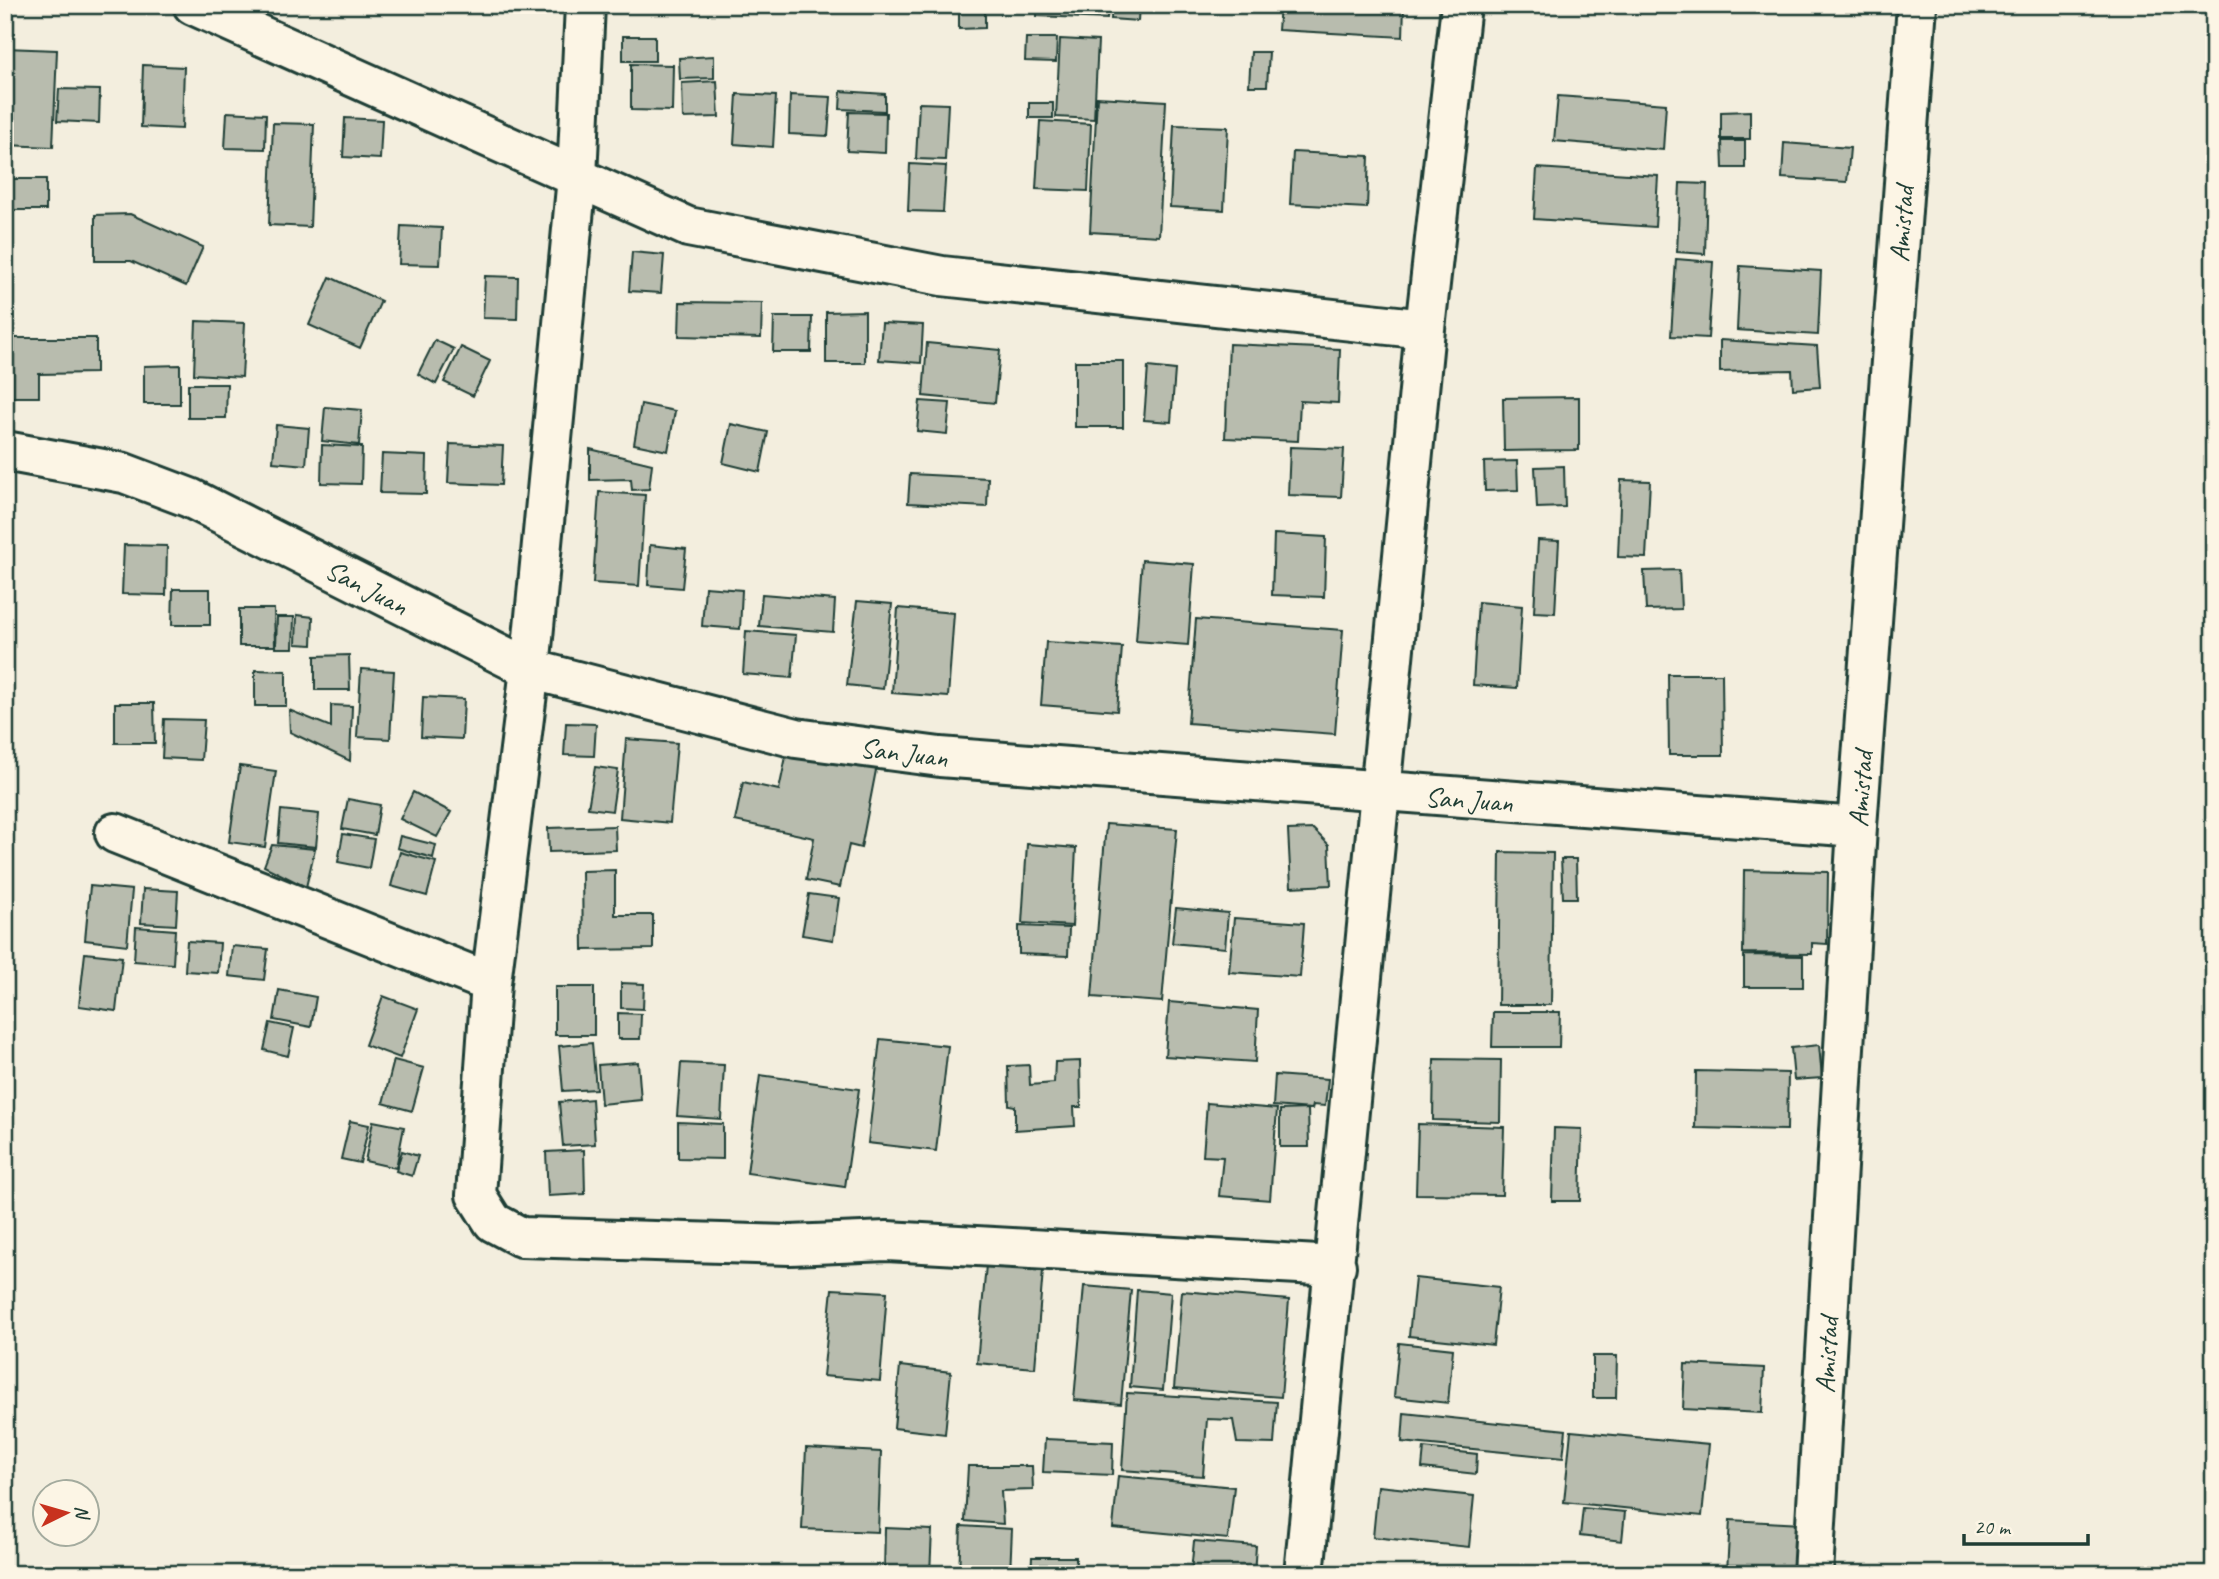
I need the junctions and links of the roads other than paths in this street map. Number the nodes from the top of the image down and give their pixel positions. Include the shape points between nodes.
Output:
1 (193, 5) edge
2 (585, 5) edge
3 (1461, 5) edge
4 (1917, 5) edge
5 (577, 177) junction
6 (1425, 329) junction
7 (5, 451) edge
8 (530, 669) junction
9 (1381, 792) junction
10 (1857, 827) junction
11 (115, 833) dead end
12 (491, 983) junction
13 (1336, 1266) junction
14 (1304, 1574) edge
15 (1813, 1574) edge

1 - 5 street
2 - 5 street
3 - 6 street
4 - 10 street, Amistad
5 - 6 street via 688,227 942,276
5 - 8 street
6 - 9 street
7 - 8 street, San Juan via 124,473 190,498
8 - 9 street, San Juan via 809,740 940,757
8 - 12 street
9 - 10 street, San Juan
9 - 13 street
10 - 15 street, Amistad
11 - 12 street
12 - 13 street via 476,1195 493,1222 521,1237 790,1245 887,1241
13 - 14 street

